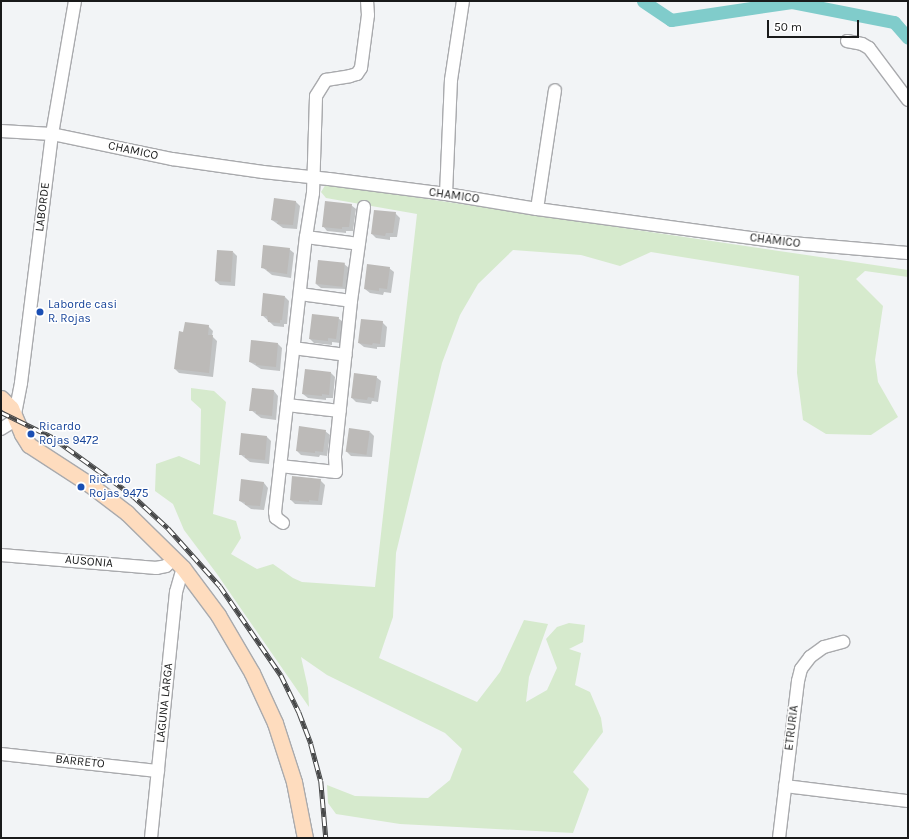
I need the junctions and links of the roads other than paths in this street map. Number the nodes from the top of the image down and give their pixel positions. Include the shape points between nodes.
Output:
1 (75, 1) edge
2 (367, 1) edge
3 (463, 1) edge
4 (847, 41) dead end
5 (555, 90) dead end
6 (908, 100) edge
7 (1, 131) edge
8 (52, 134) junction
9 (314, 178) junction
10 (446, 194) junction
11 (364, 207) dead end
12 (537, 209) junction
13 (306, 238) junction
14 (359, 244) junction
15 (908, 253) edge
16 (300, 294) junction
17 (351, 301) junction
18 (293, 348) junction
19 (346, 355) junction
20 (1, 398) edge
21 (287, 405) junction
22 (340, 411) junction
23 (16, 417) junction
24 (1, 429) edge
25 (280, 466) junction
26 (283, 523) dead end
27 (1, 555) edge
28 (178, 564) junction
29 (843, 642) dead end
30 (1, 754) edge
31 (158, 770) junction
32 (785, 786) junction
33 (908, 801) edge
34 (151, 838) edge
35 (305, 838) edge
36 (779, 838) edge

1 - 8 street, LABORDE
2 - 9 street via 368,15 361,68 357,74 326,80 316,96
3 - 10 street via 451,80
4 - 6 street via 869,48
5 - 12 street
7 - 8 street, CHAMICO
8 - 9 street, CHAMICO via 172,159
8 - 23 street, LABORDE
9 - 10 street, CHAMICO
9 - 13 street
10 - 12 street, CHAMICO
11 - 14 street
12 - 15 street, CHAMICO via 780,242
13 - 14 street
13 - 16 street
14 - 17 street
16 - 17 street
16 - 18 street
17 - 19 street
18 - 19 street
18 - 21 street
19 - 22 street
20 - 23 main road
21 - 22 street
21 - 25 street
22 - 25 street via 335,456 336,472
23 - 24 street
23 - 28 main road via 29,445 122,508
25 - 26 street via 275,512 276,518
27 - 28 street, AUSONIA via 156,568
28 - 31 street, LAGUNA LARGA
28 - 35 main road via 218,615 259,687 289,764
29 - 32 street, ETRURIA via 824,647 810,657 801,669
30 - 31 street, BARRETO
31 - 34 street, LAGUNA LARGA
32 - 33 street
32 - 36 street, ETRURIA

